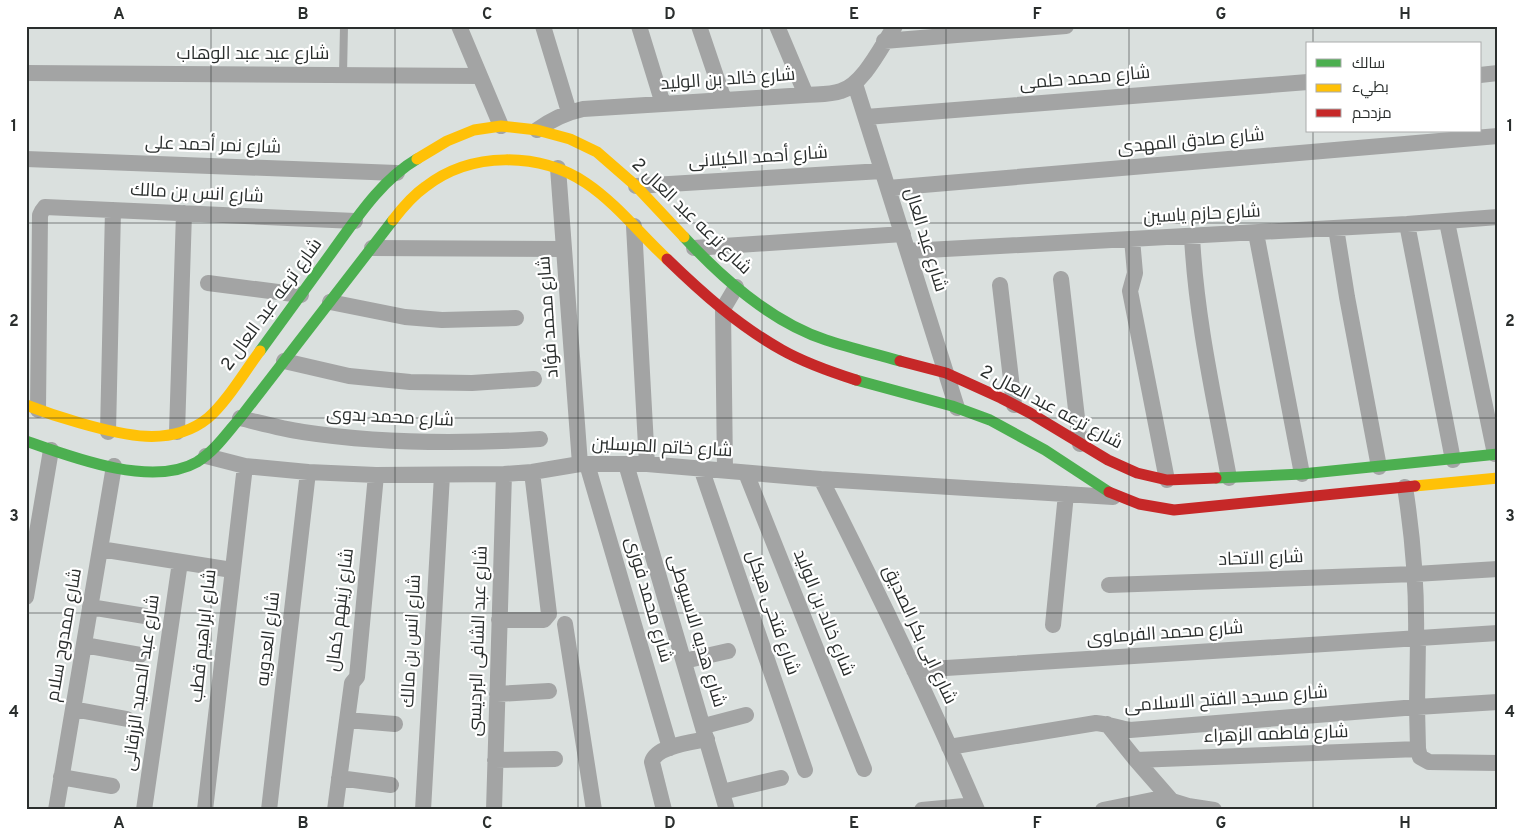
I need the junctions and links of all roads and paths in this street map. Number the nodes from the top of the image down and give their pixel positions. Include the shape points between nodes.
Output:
1 (344, 26) edge
2 (459, 26) edge
3 (543, 26) edge
4 (639, 26) edge
5 (699, 26) edge
6 (777, 26) edge
7 (895, 26) edge
8 (1066, 26) edge
9 (884, 41) junction
10 (26, 73) edge
11 (1498, 73) edge
12 (343, 75) junction
13 (1482, 75) edge
14 (480, 76) junction
15 (1306, 82) edge
16 (855, 84) junction
17 (806, 95) junction
18 (724, 100) junction
19 (663, 104) junction
20 (569, 112) junction
21 (866, 117) junction
22 (502, 126) junction
23 (537, 130) junction
24 (1498, 136) edge
25 (26, 159) edge
26 (558, 168) junction
27 (882, 171) junction
28 (398, 173) junction
29 (636, 186) junction
30 (888, 188) junction
31 (113, 210) junction
32 (184, 213) junction
33 (1498, 217) edge
34 (355, 221) junction
35 (1447, 222) junction
36 (1407, 224) junction
37 (634, 226) junction
38 (1336, 228) junction
39 (1256, 233) junction
40 (902, 234) junction
41 (1192, 236) junction
42 (1132, 239) junction
43 (372, 248) junction
44 (694, 248) junction
45 (564, 249) junction
46 (908, 251) junction
47 (1061, 279) dead end
48 (208, 283) dead end
49 (1000, 285) dead end
50 (736, 287) junction
51 (301, 295) junction
52 (330, 302) junction
53 (723, 309) junction
54 (516, 318) dead end
55 (284, 361) junction
56 (946, 373) junction
57 (534, 379) dead end
58 (1014, 405) junction
59 (32, 407) edge
60 (957, 408) junction
61 (240, 418) junction
62 (108, 432) junction
63 (178, 432) junction
64 (540, 439) dead end
65 (26, 441) edge
66 (1080, 444) junction
67 (51, 450) junction
68 (1497, 454) edge
69 (206, 456) junction
70 (1452, 460) junction
71 (584, 464) junction
72 (626, 464) junction
73 (646, 464) junction
74 (114, 466) junction
75 (244, 466) junction
76 (1379, 467) junction
77 (701, 468) junction
78 (725, 470) junction
79 (308, 472) junction
80 (532, 472) junction
81 (746, 472) junction
82 (376, 474) junction
83 (504, 474) junction
84 (1302, 474) junction
85 (442, 475) junction
86 (1229, 478) junction
87 (1498, 478) edge
88 (821, 479) junction
89 (1166, 480) junction
90 (1406, 487) junction
91 (1265, 488) junction
92 (1066, 494) junction
93 (1118, 497) junction
94 (100, 550) junction
95 (180, 562) junction
96 (1498, 569) edge
97 (232, 570) junction
98 (1415, 574) junction
99 (1109, 585) dead end
100 (26, 598) edge
101 (90, 607) junction
102 (145, 616) dead end
103 (499, 620) junction
104 (565, 624) dead end
105 (1053, 626) dead end
106 (1498, 633) edge
107 (1417, 638) junction
108 (84, 645) junction
109 (728, 651) dead end
110 (140, 655) dead end
111 (684, 661) junction
112 (914, 670) junction
113 (549, 691) dead end
114 (497, 694) junction
115 (1498, 702) edge
116 (1417, 707) junction
117 (73, 709) junction
118 (746, 714) dead end
119 (127, 719) dead end
120 (347, 720) junction
121 (395, 724) dead end
122 (1107, 724) junction
123 (706, 732) junction
124 (949, 747) junction
125 (670, 748) junction
126 (1418, 749) junction
127 (555, 759) dead end
128 (495, 760) junction
129 (1136, 760) junction
130 (1498, 763) edge
131 (864, 769) dead end
132 (805, 770) dead end
133 (61, 777) junction
134 (339, 778) junction
135 (781, 778) dead end
136 (391, 784) dead end
137 (112, 786) dead end
138 (722, 792) junction
139 (1171, 800) junction
140 (976, 808) edge
141 (56, 810) edge
142 (144, 810) edge
143 (205, 810) edge
144 (269, 810) edge
145 (335, 810) edge
146 (422, 810) edge
147 (494, 810) edge
148 (594, 810) edge
149 (664, 810) edge
150 (727, 810) edge
151 (922, 810) edge
152 (1103, 810) edge
153 (1214, 810) edge

1 - 12 lane
2 - 14 street
3 - 20 street
4 - 19 street
5 - 18 street
6 - 17 street
7 - 9 street
8 - 9 street
9 - 16 street
10 - 12 street, شارع عيد عبد الوهاب
11 - 13 street
12 - 14 street, شارع عيد عبد الوهاب
14 - 22 street
15 - 21 street, شارع محمد حلمى
16 - 17 street, شارع خالد بن الوليد via 842,91
16 - 21 street, شارع عبد العال
17 - 18 street, شارع خالد بن الوليد
18 - 19 street, شارع خالد بن الوليد
19 - 20 street, شارع خالد بن الوليد
20 - 23 street, شارع خالد بن الوليد
21 - 27 street, شارع عبد العال
22 - 23 street, شارع ترعه عبد العال 2
22 - 28 street, شارع ترعه عبد العال 2 via 474,130 447,141
23 - 29 street, شارع ترعه عبد العال 2 via 570,139 584,151 597,152
24 - 30 street, شارع صادق المهدى
25 - 28 street, شارع نمر أحمد على
26 - 37 street, شارع ترعه عبد العال 2 via 577,173
26 - 43 street, شارع ترعه عبد العال 2 via 532,161 505,159 452,171 407,202
26 - 45 street, شارع محمد فؤاد
27 - 29 street, شارع أحمد الكيلانى
27 - 30 street, شارع عبد العال
28 - 34 street, شارع ترعه عبد العال 2
29 - 44 street, شارع ترعه عبد العال 2
30 - 40 street, شارع عبد العال
31 - 32 street, شارع انس بن مالك
31 - 59 street, شارع انس بن مالك via 45,207 40,213
31 - 62 street
32 - 34 street, شارع انس بن مالك
32 - 63 street
33 - 35 street, شارع حازم ياسين
34 - 51 street, شارع ترعه عبد العال 2
35 - 36 street, شارع حازم ياسين
35 - 68 street
36 - 38 street, شارع حازم ياسين
36 - 70 street
37 - 53 street, شارع ترعه عبد العال 2
37 - 73 street
38 - 39 street, شارع حازم ياسين
38 - 76 street
39 - 41 street, شارع حازم ياسين
39 - 84 street
40 - 44 street
40 - 46 street, شارع عبد العال
41 - 42 street, شارع حازم ياسين
41 - 86 street via 1198,312
42 - 46 street, شارع حازم ياسين
42 - 89 street via 1135,273 1130,291
43 - 45 street
43 - 52 street, شارع ترعه عبد العال 2
44 - 50 street, شارع ترعه عبد العال 2
45 - 71 street, شارع محمد فؤاد
46 - 56 street, شارع عبد العال
47 - 66 street
48 - 51 street
49 - 58 street
50 - 53 street
50 - 56 street, شارع ترعه عبد العال 2 via 774,315 825,340
51 - 63 street, شارع ترعه عبد العال 2 via 216,411 199,424
52 - 54 street via 405,317 442,320
52 - 55 street, شارع ترعه عبد العال 2
53 - 60 street, شارع ترعه عبد العال 2 via 766,341 809,364 857,381
53 - 78 street
55 - 57 street via 349,376 410,382
55 - 61 street, شارع ترعه عبد العال 2
56 - 58 street, شارع ترعه عبد العال 2
56 - 60 street, شارع عبد العال
58 - 66 street, شارع ترعه عبد العال 2
59 - 62 street, شارع ترعه عبد العال 2
60 - 93 street, شارع ترعه عبد العال 2 via 1027,439
61 - 64 street, شارع محمد بدوى via 302,432 362,439 470,442
61 - 69 street, شارع ترعه عبد العال 2
62 - 63 street, شارع ترعه عبد العال 2 via 138,442
65 - 67 street, شارع ترعه عبد العال 2
66 - 89 street, شارع ترعه عبد العال 2 via 1137,473
67 - 74 street, شارع ترعه عبد العال 2
67 - 100 street
68 - 70 street, شارع ترعه عبد العال 2
69 - 74 street, شارع ترعه عبد العال 2 via 172,471 150,472 134,466
69 - 75 street, شارع خاتم المرسلين
70 - 76 street, شارع ترعه عبد العال 2
71 - 72 street, شارع خاتم المرسلين
71 - 80 street, شارع خاتم المرسلين
71 - 125 street, شارع محمد فوزى
72 - 73 street, شارع خاتم المرسلين
72 - 111 street, شارع هديه الاسيوطى
73 - 77 street, شارع خاتم المرسلين
74 - 94 street, شارع ممدوح سلام
75 - 79 street, شارع خاتم المرسلين
75 - 97 street, شارع ابراهيم قطب
76 - 84 street, شارع ترعه عبد العال 2
77 - 78 street, شارع خاتم المرسلين
77 - 132 street, شارع فتحى هيكل
78 - 81 street, شارع خاتم المرسلين
79 - 82 street, شارع خاتم المرسلين
79 - 144 street, شارع العدويه
80 - 83 street, شارع خاتم المرسلين
80 - 103 street via 550,614 544,620
81 - 88 street, شارع خاتم المرسلين
81 - 131 street, شارع خالد بن الوليد
82 - 85 street, شارع خاتم المرسلين
82 - 120 street, شارع زينهم كمال via 357,677 352,683
83 - 85 street, شارع خاتم المرسلين
83 - 103 street, شارع عبد الشافى البرديسى
84 - 91 street, شارع ترعه عبد العال 2
85 - 146 street, شارع انس بن مالك
86 - 89 street, شارع ترعه عبد العال 2
86 - 91 street, شارع ترعه عبد العال 2
87 - 90 street, شارع ترعه عبد العال 2
88 - 92 street, شارع خاتم المرسلين
88 - 112 street, شارع ابى بكر الصديق
90 - 91 street, شارع ترعه عبد العال 2
90 - 98 street
91 - 93 street, شارع ترعه عبد العال 2 via 1174,510 1146,507
92 - 93 street, شارع خاتم المرسلين
92 - 105 street
94 - 95 street
94 - 101 street, شارع ممدوح سلام
95 - 97 street
95 - 142 street, شارع عبد الحميد الزرقانى
96 - 98 street, شارع الاتحاد
97 - 143 street, شارع ابراهيم قطب
98 - 99 street, شارع الاتحاد
98 - 107 street
101 - 102 street
101 - 108 street, شارع ممدوح سلام
103 - 114 street, شارع عبد الشافى البرديسى
104 - 148 street
106 - 107 street, شارع محمد الفرماوى
107 - 112 street, شارع محمد الفرماوى
107 - 116 street
108 - 110 street
108 - 117 street, شارع ممدوح سلام
109 - 111 street
111 - 123 street, شارع هديه الاسيوطى
112 - 124 street, شارع ابى بكر الصديق
113 - 114 street
114 - 128 street, شارع عبد الشافى البرديسى
115 - 116 street, شارع مسجد الفتح الاسلامى
116 - 122 street, شارع مسجد الفتح الاسلامى via 1130,730
116 - 126 street
117 - 119 street
117 - 133 street, شارع ممدوح سلام
118 - 123 street
120 - 121 street
120 - 134 street, شارع زينهم كمال
122 - 124 street, شارع مسجد الفتح الاسلامى via 1096,723
122 - 129 street
123 - 125 street
123 - 138 street, شارع هديه الاسيوطى
124 - 140 street, شارع ابى بكر الصديق
125 - 149 street via 653,757 652,762
126 - 129 street, شارع فاطمه الزهراء
126 - 130 street via 1420,757 1429,762
127 - 128 street
128 - 147 street, شارع عبد الشافى البرديسى
129 - 139 street
133 - 137 street
133 - 141 street, شارع ممدوح سلام
134 - 136 street
134 - 145 street, شارع زينهم كمال
135 - 138 street
138 - 150 street, شارع هديه الاسيوطى
139 - 152 street via 1157,798
139 - 153 street
140 - 151 street

